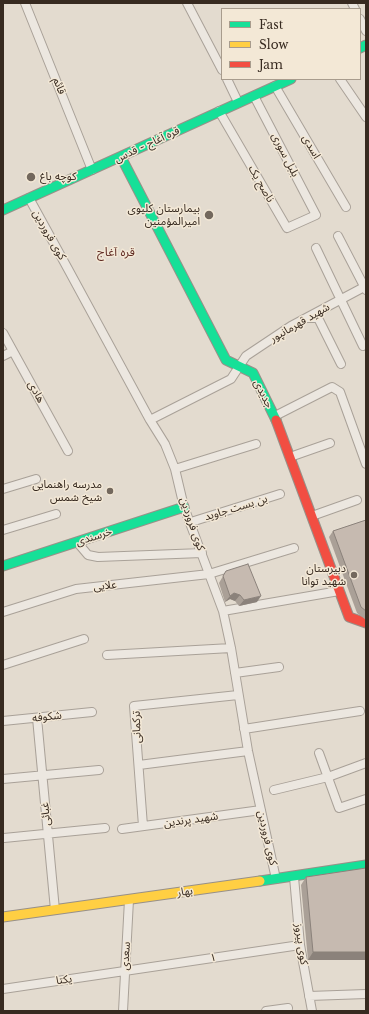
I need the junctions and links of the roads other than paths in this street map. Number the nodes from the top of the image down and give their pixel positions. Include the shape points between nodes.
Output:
1 (24, 3) edge
2 (187, 3) edge
3 (361, 21) edge
4 (366, 31) edge
5 (221, 68) edge
6 (227, 80) edge
7 (289, 80) edge
8 (341, 80) edge
9 (275, 86) junction
10 (254, 96) junction
11 (238, 102) junction
12 (219, 111) junction
13 (366, 117) edge
14 (121, 157) junction
15 (92, 170) junction
16 (29, 198) junction
17 (346, 207) dead end
18 (3, 210) edge
19 (316, 215) joint
20 (338, 236) dead end
21 (316, 248) dead end
22 (365, 288) edge
23 (340, 299) junction
24 (304, 318) junction
25 (3, 333) edge
26 (363, 346) dead end
27 (13, 351) junction
28 (3, 356) edge
29 (341, 364) dead end
30 (240, 367) junction
31 (275, 416) junction
32 (150, 420) junction
33 (330, 443) dead end
34 (256, 444) dead end
35 (68, 451) dead end
36 (290, 457) junction
37 (366, 464) edge
38 (175, 469) junction
39 (36, 479) dead end
40 (3, 489) edge
41 (280, 494) dead end
42 (357, 500) dead end
43 (184, 507) junction
44 (56, 514) dead end
45 (312, 516) junction
46 (191, 522) junction
47 (3, 530) edge
48 (77, 542) junction
49 (294, 548) dead end
50 (202, 553) junction
51 (3, 566) edge
52 (209, 574) junction
53 (339, 591) junction
54 (223, 611) junction
55 (3, 612) edge
56 (366, 623) edge
57 (84, 639) dead end
58 (231, 648) junction
59 (107, 655) dead end
60 (3, 665) edge
61 (279, 667) dead end
62 (235, 673) junction
63 (238, 695) junction
64 (360, 711) dead end
65 (92, 712) dead end
66 (37, 718) junction
67 (3, 721) edge
68 (244, 729) junction
69 (248, 751) junction
70 (319, 753) dead end
71 (366, 763) edge
72 (139, 765) junction
73 (99, 770) dead end
74 (42, 776) junction
75 (328, 778) junction
76 (3, 779) edge
77 (274, 790) dead end
78 (366, 799) edge
79 (260, 810) junction
80 (143, 826) junction
81 (105, 828) dead end
82 (122, 829) dead end
83 (47, 833) junction
84 (4, 838) edge
85 (366, 865) edge
86 (294, 877) junction
87 (276, 879) junction
88 (130, 900) junction
89 (55, 910) junction
90 (3, 917) edge
91 (300, 945) junction
92 (125, 971) junction
93 (3, 989) edge
94 (366, 994) edge
95 (309, 996) junction
96 (288, 1008) dead end
97 (123, 1011) edge
98 (266, 1011) edge
99 (312, 1011) edge

1 - 15 street, قائم
2 - 5 street
3 - 4 street
6 - 11 street
7 - 9 main road, قره آغاج - قدس
8 - 13 street
9 - 10 main road, قره آغاج - قدس
9 - 17 street, اسدی
10 - 11 main road, قره آغاج - قدس
10 - 19 street, بلبل سوری
11 - 12 main road, قره آغاج - قدس
12 - 14 main road, قره آغاج - قدس
12 - 19 street, ناصح یک via 287,228
14 - 15 main road, قره آغاج - قدس
14 - 30 main road, جدیدی via 226,360
15 - 16 main road, قره آغاج - قدس
16 - 18 main road, قره آغاج - قدس
16 - 32 street, کوی فروردین
20 - 22 street
21 - 23 street
22 - 23 street, شهید قهرمانپور
23 - 24 street, شهید قهرمانپور
23 - 26 street
24 - 29 street via 318,318
24 - 30 street, شهید قهرمانپور via 246,356
25 - 27 street, هادی
27 - 28 street
27 - 35 street, هادی
30 - 31 main road, جدیدی via 252,373
30 - 32 street, شهید قهرمانپور via 232,379
31 - 36 main road, جدیدی
31 - 37 street via 332,388 340,392
32 - 38 street, کوی فروردین via 165,444
33 - 36 street
34 - 38 street
36 - 45 main road, جدیدی
38 - 43 street, کوی فروردین
39 - 40 street
41 - 46 street, بن بست جاوید
42 - 45 street
43 - 46 street, کوی فروردین
43 - 48 main road, خرسندی
44 - 47 street
45 - 53 main road, جدیدی
46 - 50 street, کوی فروردین
48 - 50 street via 88,555 98,557
48 - 51 main road, خرسندی
49 - 52 street, علایی
50 - 52 street, کوی فروردین
52 - 54 street, کوی فروردین
52 - 55 street, علایی via 76,588
53 - 54 street
53 - 56 main road, جدیدی via 349,617
54 - 58 street, کوی فروردین
57 - 60 street
58 - 59 street
58 - 62 street, کوی فروردین
61 - 62 street
62 - 63 street, کوی فروردین
63 - 68 street, کوی فروردین
63 - 72 street, ترکمانی via 134,706
64 - 68 street
65 - 66 street, شکوفه
66 - 67 street, شکوفه
66 - 74 street, غبائی
68 - 69 street, کوی فروردین
69 - 72 street
69 - 79 street, کوی فروردین
70 - 75 street
71 - 75 street
72 - 80 street, ترکمانی
73 - 74 street
74 - 76 street
74 - 83 street, غبائی
75 - 77 street
75 - 78 street via 339,808
79 - 80 street, شهید پرندین
79 - 87 street, کوی فروردین
80 - 82 street, شهید پرندین
81 - 83 street
83 - 84 street
83 - 89 street, غبائی
85 - 86 main road, بهار
86 - 87 main road, بهار
86 - 91 street, کوی پیروز
87 - 88 main road, بهار
88 - 89 main road, بهار
88 - 92 street, سعدی
89 - 90 main road, بهار
91 - 92 street, ۱
91 - 95 street, کوی پیروز
92 - 93 street, یکتا
92 - 97 street, سعدی
94 - 95 street
95 - 99 street, کوی پیروز
96 - 98 street

